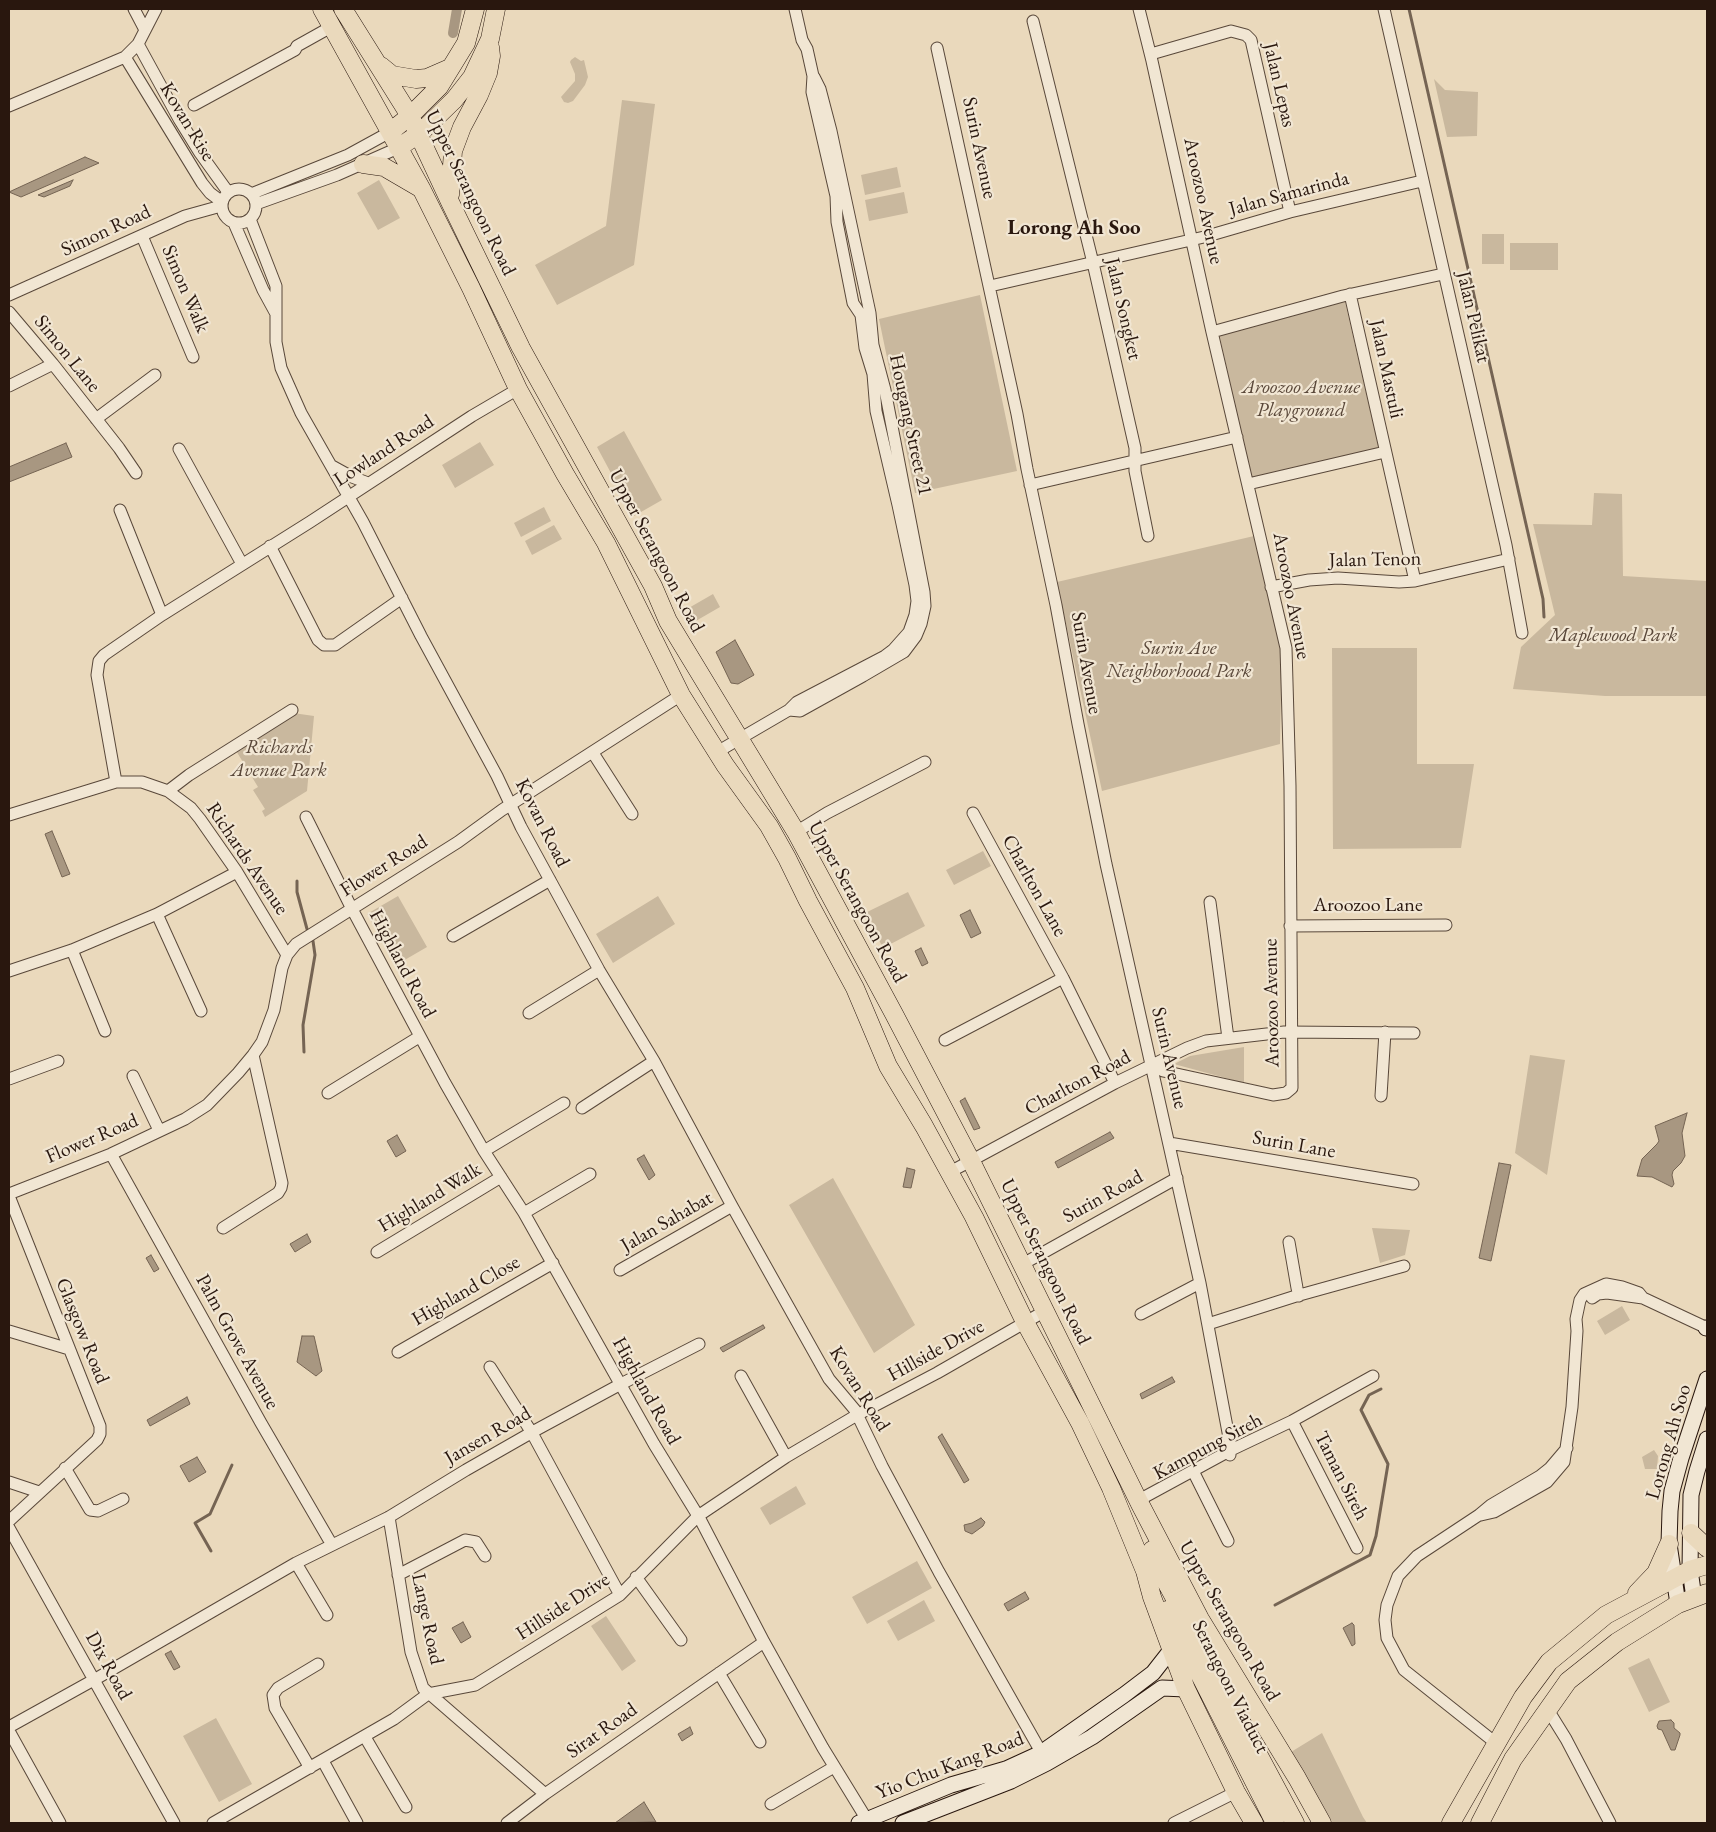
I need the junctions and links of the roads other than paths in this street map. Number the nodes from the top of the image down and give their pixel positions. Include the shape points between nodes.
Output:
1 (134, 9) edge
2 (156, 9) edge
3 (322, 9) edge
4 (343, 9) edge
5 (475, 9) edge
6 (496, 9) edge
7 (795, 9) edge
8 (804, 9) edge
9 (1139, 9) edge
10 (1384, 9) edge
11 (1033, 21) dead end
12 (145, 30) junction
13 (333, 30) junction
14 (490, 39) junction
15 (138, 44) junction
16 (938, 48) dead end
17 (807, 49) junction
18 (1151, 54) junction
19 (125, 56) junction
20 (377, 63) junction
21 (450, 68) junction
22 (194, 105) dead end
23 (9, 106) edge
24 (410, 116) junction
25 (390, 132) junction
26 (420, 134) junction
27 (398, 148) junction
28 (363, 164) junction
29 (1422, 181) junction
30 (421, 188) junction
31 (206, 189) junction
32 (228, 192) junction
33 (254, 199) junction
34 (450, 202) junction
35 (222, 204) junction
36 (201, 211) junction
37 (1290, 212) junction
38 (250, 219) junction
39 (234, 223) junction
40 (142, 236) junction
41 (1192, 240) junction
42 (1093, 263) junction
43 (1443, 274) junction
44 (990, 286) junction
45 (1350, 294) junction
46 (9, 295) edge
47 (9, 312) edge
48 (275, 312) junction
49 (1212, 332) junction
50 (193, 357) dead end
51 (53, 364) junction
52 (155, 375) dead end
53 (9, 386) edge
54 (518, 390) junction
55 (96, 419) junction
56 (1237, 436) junction
57 (179, 449) dead end
58 (1385, 452) junction
59 (1135, 461) junction
60 (330, 465) junction
61 (136, 473) dead end
62 (368, 483) junction
63 (1248, 484) junction
64 (1030, 485) junction
65 (348, 496) junction
66 (120, 510) dead end
67 (1148, 536) dead end
68 (270, 546) junction
69 (1509, 559) junction
70 (242, 564) junction
71 (1415, 581) junction
72 (1271, 587) junction
73 (402, 598) junction
74 (162, 615) junction
75 (1522, 633) dead end
76 (681, 695) junction
77 (292, 710) dead end
78 (738, 739) junction
79 (593, 752) junction
80 (717, 752) junction
81 (925, 762) dead end
82 (116, 782) junction
83 (168, 791) junction
84 (511, 805) junction
85 (973, 813) dead end
86 (632, 814) dead end
87 (9, 815) edge
88 (306, 817) dead end
89 (796, 832) junction
90 (237, 872) junction
91 (550, 880) junction
92 (1210, 902) dead end
93 (352, 909) junction
94 (157, 914) junction
95 (1446, 925) dead end
96 (1290, 926) junction
97 (453, 936) dead end
98 (72, 950) junction
99 (287, 955) junction
100 (600, 970) junction
101 (9, 971) edge
102 (1063, 978) junction
103 (201, 1011) dead end
104 (529, 1013) dead end
105 (105, 1031) dead end
106 (1292, 1032) junction
107 (1385, 1032) junction
108 (1414, 1033) dead end
109 (420, 1037) junction
110 (1228, 1038) junction
111 (945, 1040) dead end
112 (253, 1055) junction
113 (654, 1061) junction
114 (58, 1062) dead end
115 (1152, 1065) junction
116 (133, 1076) dead end
117 (9, 1079) edge
118 (1115, 1083) junction
119 (328, 1093) dead end
120 (1381, 1096) dead end
121 (564, 1103) dead end
122 (582, 1108) dead end
123 (158, 1126) dead end
124 (1169, 1143) junction
125 (484, 1151) junction
126 (111, 1154) junction
127 (971, 1161) junction
128 (950, 1172) junction
129 (590, 1174) dead end
130 (501, 1177) junction
131 (1177, 1178) junction
132 (1414, 1184) dead end
133 (9, 1195) edge
134 (732, 1206) junction
135 (524, 1213) junction
136 (223, 1228) dead end
137 (1289, 1242) dead end
138 (377, 1252) dead end
139 (553, 1263) junction
140 (1021, 1264) junction
141 (1404, 1266) dead end
142 (620, 1270) dead end
143 (1200, 1283) junction
144 (1299, 1296) junction
145 (1045, 1311) junction
146 (1141, 1314) dead end
147 (1025, 1322) junction
148 (1208, 1324) junction
149 (1707, 1328) edge
150 (9, 1331) edge
151 (699, 1344) dead end
152 (70, 1350) junction
153 (398, 1352) dead end
154 (490, 1367) dead end
155 (741, 1376) dead end
156 (1373, 1376) dead end
157 (1707, 1379) edge
158 (621, 1384) junction
159 (857, 1415) junction
160 (1292, 1421) junction
161 (532, 1433) junction
162 (1707, 1439) edge
163 (1231, 1452) junction
164 (1116, 1454) junction
165 (786, 1457) junction
166 (65, 1468) junction
167 (1194, 1472) junction
168 (9, 1482) edge
169 (39, 1492) junction
170 (123, 1499) dead end
171 (1139, 1502) junction
172 (698, 1516) junction
173 (389, 1517) junction
174 (9, 1522) edge
175 (9, 1528) edge
176 (1690, 1533) junction
177 (1228, 1541) dead end
178 (1669, 1544) junction
179 (332, 1545) junction
180 (1357, 1548) dead end
181 (1707, 1548) edge
182 (485, 1556) dead end
183 (296, 1563) junction
184 (1145, 1571) junction
185 (1691, 1571) edge
186 (398, 1576) junction
187 (636, 1577) junction
188 (620, 1595) junction
189 (1693, 1598) edge
190 (327, 1615) dead end
191 (1606, 1615) junction
192 (681, 1640) dead end
193 (764, 1642) junction
194 (1170, 1650) junction
195 (318, 1664) dead end
196 (719, 1673) junction
197 (1153, 1673) junction
198 (94, 1679) junction
199 (1162, 1688) junction
200 (1186, 1689) junction
201 (428, 1694) junction
202 (1548, 1710) junction
203 (9, 1726) edge
204 (9, 1731) edge
205 (365, 1736) junction
206 (760, 1742) dead end
207 (1497, 1744) junction
208 (1044, 1758) junction
209 (323, 1761) junction
210 (834, 1767) junction
211 (310, 1768) junction
212 (1236, 1792) junction
213 (545, 1794) junction
214 (771, 1804) dead end
215 (406, 1807) dead end
216 (865, 1822) edge
217 (60, 1823) edge
218 (174, 1823) edge
219 (213, 1823) edge
220 (356, 1823) edge
221 (507, 1823) edge
222 (903, 1823) edge
223 (1174, 1823) edge
224 (1254, 1823) edge
225 (1276, 1823) edge
226 (1295, 1823) edge
227 (1322, 1823) edge
228 (1451, 1823) edge
229 (1480, 1823) edge
230 (1610, 1823) edge

1 - 12 street
2 - 12 street
3 - 13 main road, Upper Serangoon Road
4 - 20 main road, Upper Serangoon Road
5 - 21 main road via 466,42
6 - 14 main road
7 - 17 street, Hougang Street 21
8 - 17 street, Hougang Street 21 via 810,39
9 - 18 street, Aroozoo Avenue
10 - 29 street, Jalan Pelikat
11 - 42 street, Jalan Songket
12 - 15 street
13 - 22 street via 300,51 295,50
13 - 25 main road, Upper Serangoon Road
14 - 26 main road via 472,77
14 - 34 main road via 488,73 452,151
15 - 19 street
15 - 32 street, Kovan Rise via 179,119
16 - 44 street, Surin Avenue
17 - 78 street, Hougang Street 21 via 813,76 812,92 836,196 837,222 852,303 861,315 865,348 873,374 876,411 917,601 908,632 893,650 797,702 789,710
18 - 37 street, Jalan Lepas via 1232,31 1251,40
18 - 41 street, Aroozoo Avenue
19 - 23 street
19 - 31 street, Kovan Rise
20 - 21 main road via 392,75 416,79
20 - 24 main road, Upper Serangoon Road
21 - 24 main road via 439,86
24 - 25 main road
24 - 26 main road, Upper Serangoon Road
25 - 27 main road, Upper Serangoon Road
25 - 33 street
26 - 27 main road
26 - 34 main road, Upper Serangoon Road
27 - 28 street
27 - 30 main road, Upper Serangoon Road
28 - 30 main road via 384,167
28 - 33 street
29 - 37 street, Jalan Samarinda
29 - 43 street, Jalan Pelikat
30 - 54 main road, Upper Serangoon Road
31 - 35 street, Kovan Rise
31 - 36 street via 208,201
32 - 33 street via 242,189
32 - 35 street
33 - 38 street via 255,213
34 - 78 main road, Upper Serangoon Road via 525,355 653,586 668,621
35 - 36 street, Simon Road
35 - 39 street via 226,218
36 - 40 street, Simon Road
37 - 41 street, Jalan Samarinda
38 - 39 street
38 - 48 street, Kovan Road via 276,286
39 - 48 street, Kovan Road
40 - 46 street, Simon Road
40 - 50 street, Simon Walk
41 - 42 street, Jalan Samarinda
41 - 49 street, Aroozoo Avenue
42 - 44 street, Jalan Samarinda
42 - 59 street, Jalan Songket via 1135,448
43 - 45 street
43 - 69 street, Jalan Pelikat
44 - 64 street, Surin Avenue
45 - 49 street
45 - 58 street, Jalan Mastuli
47 - 51 street, Simon Lane
48 - 60 street, Kovan Road via 278,355 285,380
49 - 56 street, Aroozoo Avenue
51 - 53 street
51 - 55 street, Simon Lane
52 - 55 street, Simon Lane
54 - 62 street, Lowland Road
54 - 76 main road, Upper Serangoon Road via 606,543
55 - 61 street, Simon Lane
56 - 59 street
56 - 63 street, Aroozoo Avenue
57 - 70 street
58 - 63 street
58 - 71 street, Jalan Mastuli
59 - 64 street
59 - 67 street, Jalan Songket
60 - 62 street
60 - 65 street, Kovan Road
62 - 65 street, Lowland Road
63 - 72 street, Aroozoo Avenue
64 - 115 street, Surin Avenue via 1106,864
65 - 68 street, Lowland Road
65 - 73 street, Kovan Road
66 - 74 street
68 - 70 street, Lowland Road
68 - 73 street via 318,640 326,646 335,645
69 - 71 street, Jalan Tenon
69 - 75 street, Jalan Pelikat
70 - 74 street, Lowland Road
71 - 72 street, Jalan Tenon via 1338,578
72 - 96 street, Aroozoo Avenue via 1286,648 1290,744
73 - 84 street, Kovan Road
74 - 82 street, Lowland Road via 108,651 98,665 98,682
76 - 79 street, Flower Road
76 - 80 main road, Upper Serangoon Road
77 - 83 street
78 - 80 street, Hougang Street 21
78 - 89 main road, Upper Serangoon Road
79 - 84 street, Flower Road
79 - 86 street
80 - 128 main road, Upper Serangoon Road via 769,826 787,858 855,988 888,1066
81 - 89 street
82 - 83 street, Richards Avenue via 142,782
82 - 87 street, Richards Avenue
83 - 90 street, Richards Avenue via 191,808
84 - 91 street, Kovan Road
84 - 93 street, Flower Road
85 - 102 street, Charlton Lane
88 - 93 street, Highland Road
89 - 127 main road, Upper Serangoon Road
90 - 94 street
90 - 99 street, Richards Avenue
91 - 97 street
91 - 100 street, Kovan Road
92 - 110 street
93 - 99 street, Flower Road via 302,939
93 - 109 street, Highland Road
94 - 98 street
94 - 103 street
95 - 96 street, Aroozoo Lane
96 - 106 street, Aroozoo Avenue
98 - 101 street
98 - 105 street
99 - 112 street, Flower Road via 271,1020
100 - 104 street
100 - 113 street, Kovan Road
102 - 111 street
102 - 118 street, Charlton Lane
106 - 107 street, Charlton Road
106 - 110 street, Charlton Road
106 - 115 street, Aroozoo Avenue via 1292,1088 1282,1094 1262,1093 1162,1071
107 - 108 street, Charlton Road
107 - 120 street
109 - 119 street, Highland Road
109 - 125 street, Highland Road
110 - 115 street, Charlton Road via 1206,1041
112 - 126 street, Flower Road via 207,1105
112 - 136 street via 281,1188
113 - 122 street
113 - 134 street, Kovan Road
114 - 117 street
115 - 118 street, Charlton Road
115 - 124 street, Surin Avenue
116 - 123 street
118 - 127 street, Charlton Road
121 - 125 street
124 - 131 street, Surin Avenue
124 - 132 street, Surin Lane
125 - 130 street, Highland Road
126 - 133 street, Flower Road
126 - 179 street, Palm Grove Avenue
127 - 128 street, Charlton Road
127 - 140 main road, Upper Serangoon Road
128 - 147 main road, Upper Serangoon Road
129 - 135 street
130 - 135 street, Highland Road
130 - 138 street, Highland Walk
131 - 140 street, Surin Road
131 - 143 street, Surin Avenue
133 - 152 street, Glasgow Road
134 - 142 street, Jalan Sahabat
134 - 159 street, Kovan Road via 829,1379
135 - 139 street, Highland Road
137 - 144 street
139 - 153 street, Highland Close
139 - 158 street, Highland Road
140 - 145 main road, Upper Serangoon Road
141 - 144 street
143 - 146 street
143 - 148 street, Surin Avenue
144 - 148 street
145 - 147 street, Hillside Drive
145 - 164 main road, Upper Serangoon Road
147 - 159 street, Hillside Drive
147 - 184 main road, Upper Serangoon Road via 1091,1445
148 - 163 street, Surin Avenue
149 - 207 street via 1643,1298 1607,1293 1589,1300 1577,1331 1567,1448 1564,1462 1556,1474 1494,1512 1479,1515 1417,1556 1398,1576 1387,1604 1385,1620 1388,1638 1404,1670
150 - 152 street
151 - 158 street, Jansen Road
152 - 166 street, Glasgow Road via 100,1426 100,1434
154 - 161 street
155 - 165 street
156 - 160 street, Kampung Sireh
157 - 178 main road, Lorong Ah Soo via 1672,1491
158 - 161 street, Jansen Road
158 - 172 street, Highland Road
159 - 165 street, Hillside Drive
159 - 208 street, Kovan Road via 939,1572
160 - 163 street, Kampung Sireh
160 - 180 street, Taman Sireh
161 - 173 street, Jansen Road
161 - 188 street
162 - 176 main road, Lorong Ah Soo via 1691,1495
163 - 167 street, Kampung Sireh
164 - 171 main road, Upper Serangoon Road
164 - 226 main road, Serangoon Viaduct via 1165,1580
165 - 172 street, Hillside Drive
166 - 169 street, Glasgow Road
166 - 170 street via 90,1510 98,1511
167 - 171 street, Kampung Sireh
167 - 177 street
168 - 169 street
169 - 174 street, Glasgow Road
171 - 227 main road, Upper Serangoon Road via 1200,1619
172 - 187 street, Hillside Drive
172 - 193 street, Highland Road
173 - 179 street, Jansen Road
173 - 186 street, Lange Road
175 - 198 street, Dix Road
176 - 181 main road
176 - 185 main road, Lorong Ah Soo
178 - 185 main road, Lorong Ah Soo
178 - 191 main road via 1652,1578
179 - 183 street, Jansen Road
182 - 186 street via 476,1542 465,1540
183 - 190 street
183 - 198 street, Jansen Road
184 - 194 main road, Upper Serangoon Road
184 - 225 main road, Serangoon Viaduct via 1158,1589
185 - 189 main road, Lorong Ah Soo
185 - 191 main road
186 - 201 street, Lange Road via 410,1652
187 - 188 street, Hillside Drive
187 - 192 street
188 - 201 street, Hillside Drive via 475,1685
189 - 202 main road via 1617,1642 1568,1681
191 - 207 main road via 1549,1662
193 - 196 street, Sirat Road
193 - 210 street, Highland Road
194 - 197 main road, Yio Chu Kang Road
194 - 200 main road, Upper Serangoon Road
195 - 211 street via 278,1688 273,1695 275,1708
196 - 206 street
196 - 213 street, Sirat Road
197 - 199 main road via 1163,1676
197 - 208 main road, Yio Chu Kang Road
198 - 203 street, Jansen Road
198 - 218 street, Dix Road
199 - 200 main road
199 - 208 main road, Yio Chu Kang Road via 1083,1743
200 - 212 main road, Upper Serangoon Road
201 - 205 street, Hillside Drive
201 - 213 street, Lange Road
202 - 229 main road via 1513,1759
202 - 230 street
204 - 217 street
205 - 209 street, Hillside Drive
205 - 215 street
207 - 228 main road
208 - 216 main road, Yio Chu Kang Road via 951,1785
208 - 222 main road, Yio Chu Kang Road via 1010,1781
209 - 211 street, Hillside Drive
209 - 220 street
210 - 214 street
210 - 216 street, Highland Road
211 - 219 street, Hillside Drive
212 - 223 street
212 - 224 main road, Upper Serangoon Road
213 - 221 street, Sirat Road

